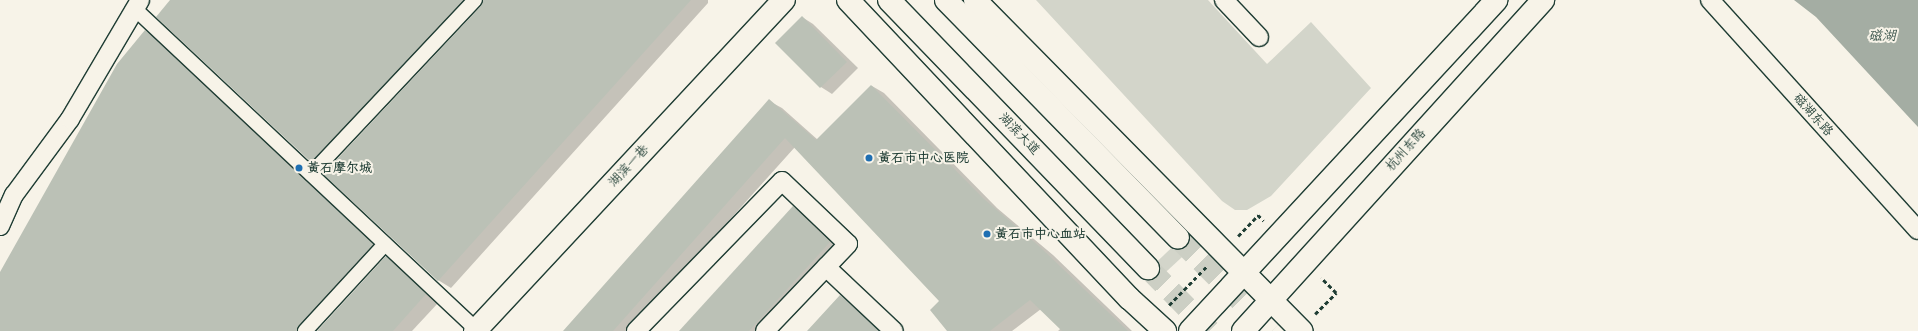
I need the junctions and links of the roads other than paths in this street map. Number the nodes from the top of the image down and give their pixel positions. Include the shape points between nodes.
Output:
1 (475, 0) edge
2 (784, 0) edge
3 (848, 0) edge
4 (889, 0) edge
5 (946, 0) edge
6 (975, 0) edge
7 (1224, 0) edge
8 (1497, 0) edge
9 (1543, 0) edge
10 (1710, 0) edge
11 (137, 4) edge
12 (1259, 37) dead end
13 (311, 174) junction
14 (0, 226) edge
15 (1918, 230) edge
16 (1178, 238) tunnel mouth
17 (385, 244) junction
18 (826, 267) junction
19 (1148, 268) tunnel mouth
20 (1243, 274) junction
21 (1271, 301) junction
22 (1159, 326) edge
23 (476, 330) edge
24 (305, 331) edge
25 (636, 331) edge
26 (765, 331) edge
27 (894, 331) edge
28 (1190, 331) edge
29 (1243, 331) edge
30 (1301, 331) edge

1 - 13 street
2 - 23 main road, 湖滨一巷
3 - 22 main road
4 - 19 main road, 湖滨大道
5 - 16 main road
6 - 20 main road
7 - 12 street
8 - 20 main road
9 - 21 main road, 杭州东路
10 - 15 street, 磁湖东路
11 - 13 street
11 - 14 street via 70,119 14,195
13 - 17 street
17 - 23 street
17 - 24 street
18 - 25 street via 848,244 782,181
18 - 26 street
18 - 27 street
20 - 21 main road
20 - 28 main road
21 - 29 main road, 杭州东路
21 - 30 main road

